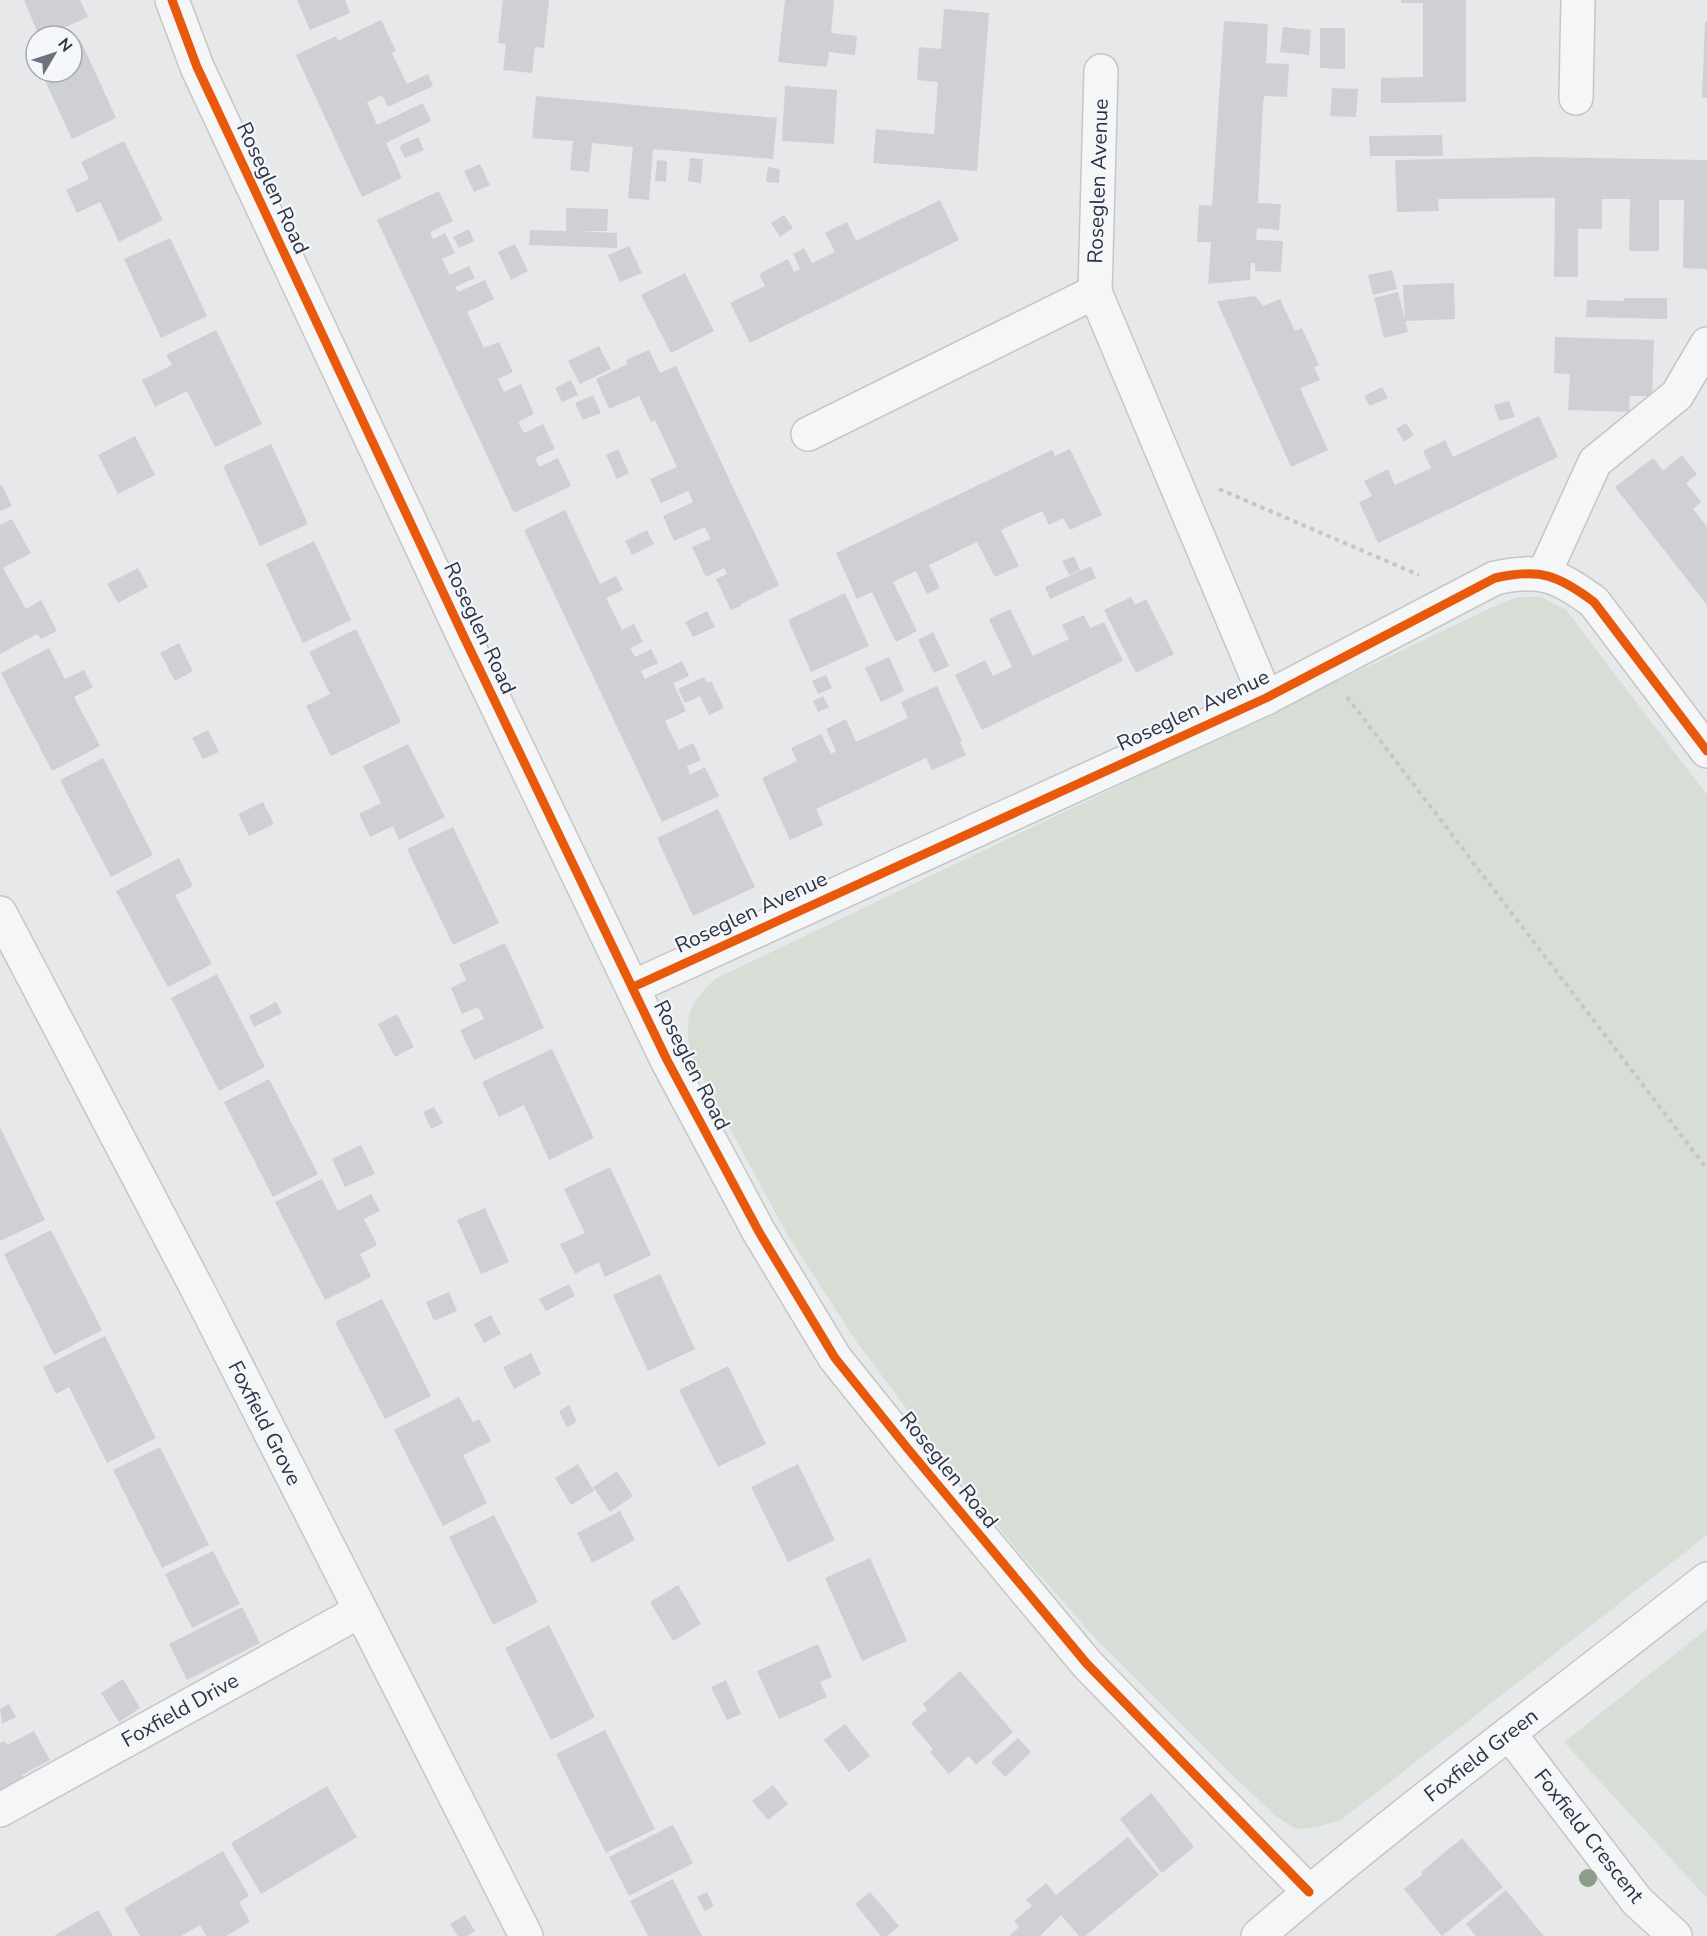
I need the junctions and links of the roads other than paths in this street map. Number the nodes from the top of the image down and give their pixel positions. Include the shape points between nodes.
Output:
1 (172, 0) edge
2 (1578, 0) edge
3 (1101, 70) dead end
4 (1576, 98) dead end
5 (1095, 292) junction
6 (1707, 344) edge
7 (808, 434) dead end
8 (1544, 574) junction
9 (1266, 698) junction
10 (1707, 752) edge
11 (0, 913) edge
12 (633, 987) junction
13 (1707, 1579) edge
14 (360, 1611) junction
15 (1509, 1732) junction
16 (0, 1809) edge
17 (1309, 1892) junction
18 (526, 1936) edge
19 (1258, 1936) edge
20 (1675, 1936) edge

1 - 12 street, Roseglen Road via 196,67
2 - 4 street
3 - 5 street, Roseglen Avenue
5 - 7 street, Roseglen Avenue
5 - 9 street, Roseglen Avenue
6 - 8 street via 1677,395 1596,462
8 - 9 street, Roseglen Avenue via 1518,573 1495,578
8 - 10 street, Roseglen Avenue via 1570,584 1593,602
9 - 12 street, Roseglen Avenue
11 - 14 street, Foxfield Grove via 202,1298
12 - 17 street, Roseglen Road via 667,1060 754,1222 835,1358 1087,1664
13 - 15 street, Foxfield Green
14 - 16 street, Foxfield Drive
14 - 18 street, Foxfield Grove
15 - 17 street, Foxfield Green
15 - 20 street, Foxfield Crescent via 1637,1901
17 - 19 street, Foxfield Green

